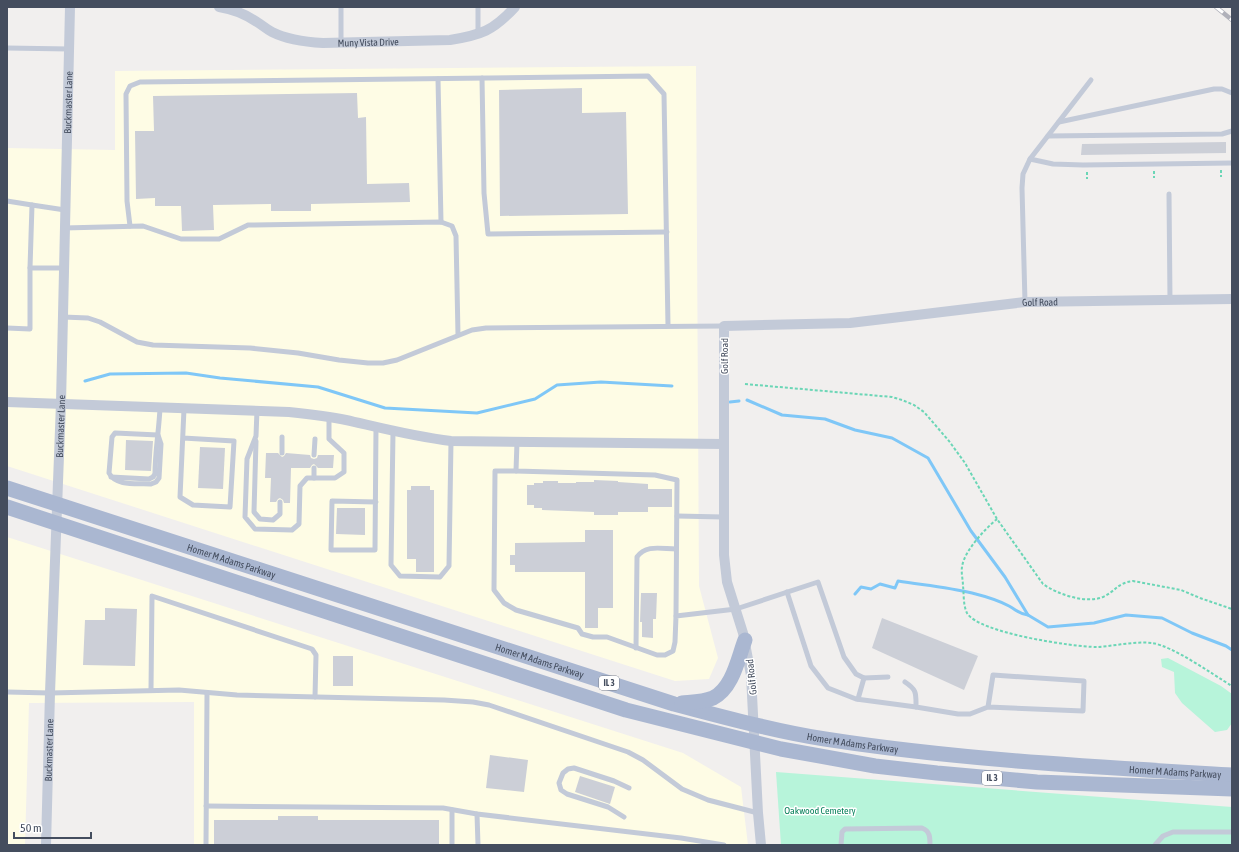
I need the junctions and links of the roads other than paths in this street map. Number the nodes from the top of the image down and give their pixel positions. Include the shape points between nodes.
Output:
1 (70, 7) edge
2 (219, 7) edge
3 (341, 7) edge
4 (478, 7) edge
5 (515, 7) edge
6 (478, 34) junction
7 (341, 43) junction
8 (7, 48) edge
9 (69, 49) junction
10 (482, 78) junction
11 (438, 79) junction
12 (1091, 80) dead end
13 (1232, 93) edge
14 (1059, 122) junction
15 (1232, 131) edge
16 (1048, 136) junction
17 (1030, 159) junction
18 (1232, 164) edge
19 (1169, 194) dead end
20 (7, 201) edge
21 (32, 205) junction
22 (65, 210) junction
23 (441, 222) junction
24 (130, 226) junction
25 (64, 228) junction
26 (667, 232) junction
27 (30, 268) junction
28 (64, 268) junction
29 (1232, 299) edge
30 (1170, 300) junction
31 (1025, 302) junction
32 (63, 317) junction
33 (668, 326) junction
34 (724, 326) junction
35 (7, 328) edge
36 (458, 336) junction
37 (7, 402) edge
38 (61, 403) junction
39 (160, 408) junction
40 (184, 409) junction
41 (257, 410) junction
42 (329, 417) junction
43 (376, 427) junction
44 (393, 432) junction
45 (158, 435) junction
46 (256, 436) junction
47 (282, 437) dead end
48 (183, 438) junction
49 (315, 439) dead end
50 (451, 441) junction
51 (517, 442) junction
52 (724, 444) junction
53 (282, 453) dead end
54 (314, 455) dead end
55 (314, 468) dead end
56 (516, 471) junction
57 (314, 478) junction
58 (7, 488) edge
59 (280, 502) dead end
60 (376, 502) junction
61 (58, 504) junction
62 (7, 507) edge
63 (677, 516) junction
64 (723, 517) junction
65 (57, 523) junction
66 (676, 549) junction
67 (787, 592) junction
68 (736, 609) junction
69 (676, 616) junction
70 (745, 640) junction
71 (636, 648) junction
72 (888, 676) dead end
73 (864, 678) junction
74 (905, 682) dead end
75 (150, 690) junction
76 (7, 692) edge
77 (50, 693) junction
78 (207, 693) junction
79 (315, 697) junction
80 (858, 700) junction
81 (674, 704) junction
82 (916, 707) junction
83 (988, 707) junction
84 (755, 725) junction
85 (756, 743) junction
86 (1232, 775) edge
87 (629, 788) dead end
88 (1232, 789) edge
89 (206, 806) junction
90 (452, 810) junction
91 (758, 813) junction
92 (478, 814) junction
93 (624, 817) dead end
94 (1232, 832) edge
95 (46, 845) edge
96 (206, 845) edge
97 (452, 845) edge
98 (478, 845) edge
99 (724, 845) edge
100 (761, 845) edge
101 (841, 845) edge
102 (930, 845) edge
103 (1155, 845) edge

1 - 9 street, Buckmaster Lane
2 - 7 street, Muny Vista Drive via 243,13 285,38 303,42
3 - 7 lane
4 - 6 lane
5 - 6 street, Muny Vista Drive via 496,26
6 - 7 street, Muny Vista Drive via 450,40
8 - 9 lane
9 - 22 street, Buckmaster Lane
10 - 11 lane
10 - 26 lane via 648,76 664,94
10 - 26 lane via 484,193 488,234
11 - 23 lane
11 - 24 lane via 140,82 130,86 126,94
12 - 14 lane
13 - 14 lane via 1214,89
14 - 16 lane
15 - 16 lane via 1222,134
16 - 17 lane
17 - 18 lane via 1083,166
17 - 31 lane via 1023,174 1022,188
19 - 30 lane
20 - 21 lane
21 - 22 lane
21 - 27 lane
22 - 25 street, Buckmaster Lane
23 - 24 lane via 248,225 219,239 181,239 143,226
23 - 36 lane via 452,226 456,236
24 - 25 lane
25 - 28 street, Buckmaster Lane
26 - 33 lane
27 - 28 lane
27 - 35 lane via 30,328
28 - 32 street, Buckmaster Lane
29 - 30 street, Golf Road
30 - 31 street, Golf Road
31 - 34 street, Golf Road via 850,322
32 - 36 lane via 88,318 131,339 153,345 298,352 368,363 397,360
32 - 38 street, Buckmaster Lane
33 - 34 lane
33 - 36 lane via 486,328
34 - 52 street, Golf Road
37 - 38 street
38 - 39 street
38 - 61 street, Buckmaster Lane
39 - 40 street
39 - 45 lane
40 - 41 street
40 - 48 lane
41 - 42 street
41 - 46 lane
42 - 43 street
42 - 57 lane via 329,439 344,453 344,472 335,478
43 - 44 street
43 - 60 lane
44 - 50 street
44 - 50 lane via 391,565 400,576 440,576 449,566
45 - 45 lane via 115,433 112,437 109,474 111,477 117,482 156,482 159,478 161,444
46 - 57 lane via 247,460 245,517 255,529 292,530 299,524 300,486 307,478
46 - 59 lane via 254,512 260,519 274,520 280,514
47 - 53 lane
48 - 48 lane via 180,497 193,505 230,507 234,441
49 - 54 lane
50 - 51 street
51 - 52 street
51 - 56 lane
52 - 64 street, Golf Road
55 - 57 lane
56 - 63 lane via 655,475 677,480
56 - 71 lane via 495,471 494,590 504,603 516,610 578,628 582,634 606,637
58 - 61 main road, Homer M Adams Parkway / IL 3
60 - 60 lane via 375,550 331,550 332,501
61 - 65 street, Buckmaster Lane
61 - 81 main road, Homer M Adams Parkway / IL 3
62 - 65 main road, Homer M Adams Parkway / IL 3
63 - 64 lane
63 - 66 lane
64 - 68 street, Golf Road via 727,582
65 - 77 street, Buckmaster Lane
65 - 85 main road, Homer M Adams Parkway / IL 3 via 611,705
66 - 69 lane
66 - 71 lane via 647,548 637,557
67 - 68 lane
67 - 73 lane via 818,582 844,657 856,674
67 - 80 lane via 810,666 828,688
68 - 69 lane
68 - 70 street, Golf Road
69 - 71 lane via 673,651 657,655
70 - 81 main road via 732,675 723,690 714,697 701,701
70 - 84 street, Golf Road
72 - 73 lane
73 - 80 lane
74 - 82 lane via 913,687
75 - 77 lane
75 - 78 lane
75 - 79 lane via 152,596 312,649 316,655
76 - 77 lane
77 - 95 street, Buckmaster Lane
78 - 79 lane
78 - 89 lane
79 - 91 lane via 444,700 489,705 628,752 682,789 708,800
80 - 82 lane
81 - 84 main road, Homer M Adams Parkway / IL 3
82 - 83 lane via 958,714 970,714
83 - 83 lane via 993,675 1084,681 1083,711
84 - 85 street, Golf Road
84 - 86 main road, Homer M Adams Parkway / IL 3 via 824,739 990,760
85 - 88 main road, Homer M Adams Parkway / IL 3 via 875,766 937,773 1037,782
85 - 91 street, Golf Road
87 - 93 lane via 574,768 563,773 559,783 561,790 567,794 608,807
89 - 90 lane via 418,807
89 - 96 lane
90 - 92 lane
90 - 97 lane
91 - 100 street, Golf Road
92 - 98 lane
92 - 99 lane
94 - 103 lane via 1173,832 1163,836
101 - 102 lane via 842,832 845,829 922,828 930,835

